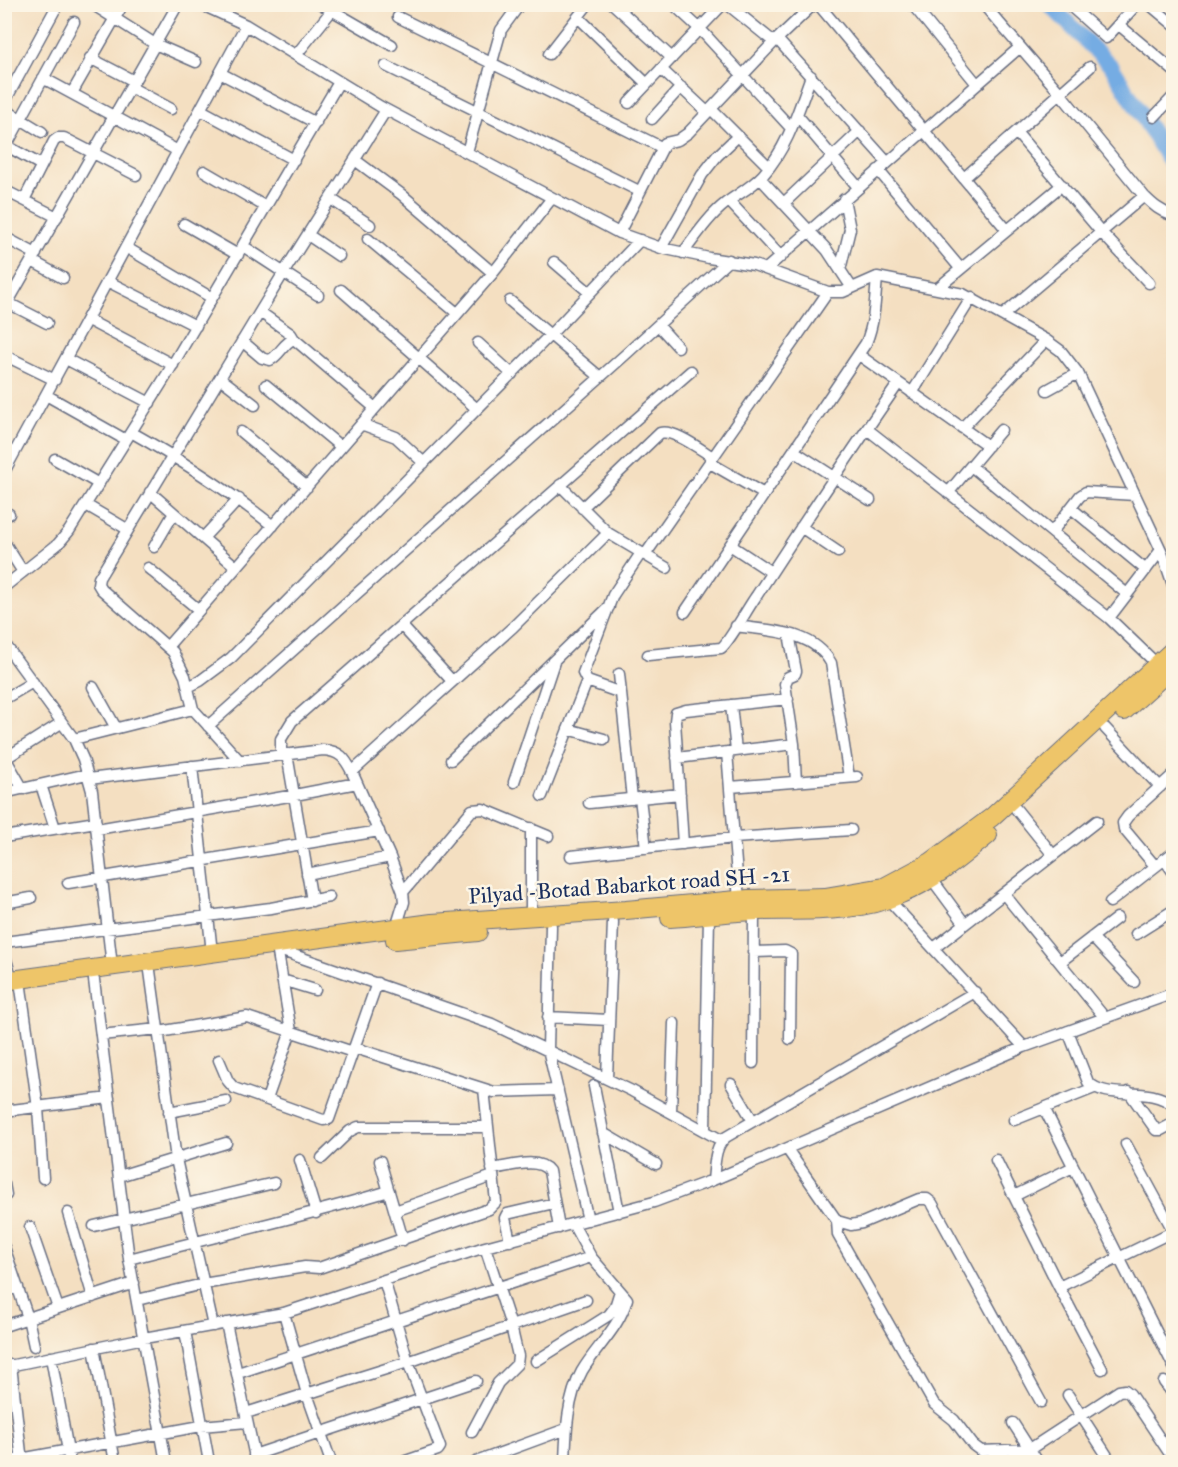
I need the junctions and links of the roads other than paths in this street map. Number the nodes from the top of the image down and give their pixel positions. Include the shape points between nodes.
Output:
1 (7, 4) edge
2 (58, 4) edge
3 (92, 4) edge
4 (123, 4) edge
5 (178, 4) edge
6 (200, 4) edge
7 (321, 4) edge
8 (588, 4) edge
9 (613, 4) edge
10 (673, 4) edge
11 (725, 4) edge
12 (816, 4) edge
13 (912, 4) edge
14 (983, 4) edge
15 (1068, 4) edge
16 (1149, 4) edge
17 (516, 6) edge
18 (1133, 6) edge
19 (335, 8) edge
20 (4, 9) edge
21 (398, 17) dead end
22 (578, 17) junction
23 (113, 20) junction
24 (74, 22) dead end
25 (246, 25) junction
26 (1119, 25) junction
27 (1173, 26) edge
28 (700, 29) junction
29 (776, 41) junction
30 (155, 44) junction
31 (392, 45) dead end
32 (1019, 48) junction
33 (549, 54) dead end
34 (296, 55) junction
35 (90, 58) junction
36 (672, 58) junction
37 (196, 62) dead end
38 (491, 64) junction
39 (386, 66) dead end
40 (1090, 67) dead end
41 (661, 69) junction
42 (1173, 71) edge
43 (220, 73) junction
44 (743, 75) junction
45 (811, 76) junction
46 (43, 78) junction
47 (339, 82) junction
48 (132, 84) junction
49 (647, 84) junction
50 (977, 84) junction
51 (681, 87) junction
52 (72, 93) junction
53 (1060, 93) junction
54 (1173, 96) edge
55 (4, 103) edge
56 (629, 103) dead end
57 (1164, 106) junction
58 (171, 109) dead end
59 (4, 110) edge
60 (201, 110) junction
61 (386, 111) junction
62 (478, 111) junction
63 (709, 111) junction
64 (1173, 114) edge
65 (115, 115) junction
66 (797, 116) junction
67 (1154, 117) dead end
68 (21, 119) junction
69 (652, 119) dead end
70 (316, 123) junction
71 (791, 128) junction
72 (860, 131) junction
73 (42, 132) dead end
74 (922, 132) junction
75 (1016, 132) junction
76 (738, 136) junction
77 (661, 147) junction
78 (6, 148) edge
79 (178, 151) junction
80 (466, 152) junction
81 (94, 153) junction
82 (832, 157) junction
83 (294, 160) junction
84 (355, 160) junction
85 (887, 162) junction
86 (41, 165) junction
87 (769, 167) junction
88 (878, 170) junction
89 (204, 171) dead end
90 (136, 175) dead end
91 (760, 178) junction
92 (964, 178) junction
93 (1062, 185) junction
94 (858, 187) junction
95 (4, 190) edge
96 (639, 190) junction
97 (1144, 196) junction
98 (552, 198) junction
99 (331, 199) junction
100 (844, 199) junction
101 (24, 200) junction
102 (729, 201) junction
103 (784, 203) junction
104 (266, 207) junction
105 (1173, 216) edge
106 (57, 217) junction
107 (184, 224) dead end
108 (370, 225) dead end
109 (1006, 230) junction
110 (810, 232) junction
111 (1101, 232) junction
112 (619, 233) junction
113 (308, 235) junction
114 (4, 237) edge
115 (368, 239) dead end
116 (640, 240) junction
117 (127, 248) junction
118 (661, 248) junction
119 (240, 251) junction
120 (683, 253) junction
121 (339, 256) dead end
122 (781, 257) junction
123 (34, 258) junction
124 (729, 260) junction
125 (554, 262) dead end
126 (960, 268) junction
127 (766, 269) junction
128 (840, 270) junction
129 (284, 272) junction
130 (493, 273) junction
131 (877, 277) junction
132 (63, 278) dead end
133 (109, 282) junction
134 (1149, 283) dead end
135 (939, 287) junction
136 (852, 288) junction
137 (341, 290) dead end
138 (828, 292) junction
139 (590, 293) junction
140 (318, 295) dead end
141 (972, 297) junction
142 (212, 298) junction
143 (510, 301) dead end
144 (6, 306) edge
145 (260, 312) junction
146 (458, 313) junction
147 (1003, 315) junction
148 (88, 320) junction
149 (47, 323) dead end
150 (658, 325) junction
151 (196, 326) junction
152 (550, 335) junction
153 (294, 339) junction
154 (1046, 340) junction
155 (242, 341) junction
156 (478, 344) dead end
157 (678, 347) dead end
158 (859, 355) junction
159 (419, 357) junction
160 (66, 359) junction
161 (7, 360) edge
162 (173, 365) junction
163 (691, 370) dead end
164 (512, 374) junction
165 (1078, 374) junction
166 (600, 377) junction
167 (220, 378) junction
168 (55, 380) junction
169 (898, 384) junction
170 (266, 385) dead end
171 (1047, 390) dead end
172 (912, 393) junction
173 (46, 395) junction
174 (150, 403) junction
175 (255, 405) dead end
176 (375, 408) junction
177 (477, 409) junction
178 (361, 424) junction
179 (962, 428) junction
180 (867, 429) junction
181 (1001, 430) dead end
182 (241, 432) dead end
183 (129, 436) junction
184 (988, 446) junction
185 (341, 447) junction
186 (794, 451) junction
187 (173, 455) junction
188 (56, 459) dead end
189 (712, 460) junction
190 (424, 463) junction
191 (971, 466) junction
192 (4, 472) edge
193 (834, 477) junction
194 (99, 484) junction
195 (560, 485) junction
196 (306, 487) junction
197 (150, 492) junction
198 (948, 493) junction
199 (764, 494) junction
200 (1136, 495) junction
201 (239, 499) junction
202 (870, 500) dead end
203 (86, 505) junction
204 (582, 508) junction
205 (1071, 508) junction
206 (174, 513) junction
207 (273, 525) junction
208 (801, 527) junction
209 (128, 529) junction
210 (1052, 532) junction
211 (608, 533) junction
212 (203, 538) junction
213 (4, 543) edge
214 (730, 545) junction
215 (154, 547) dead end
216 (1161, 550) junction
217 (838, 552) dead end
218 (643, 554) junction
219 (237, 567) junction
220 (148, 568) dead end
221 (667, 568) dead end
222 (1146, 570) junction
223 (23, 572) junction
224 (771, 573) junction
225 (4, 587) edge
226 (1173, 588) edge
227 (1127, 594) junction
228 (609, 607) junction
229 (199, 610) junction
230 (685, 612) dead end
231 (1109, 618) junction
232 (401, 625) junction
233 (736, 626) junction
234 (789, 634) junction
235 (5, 644) edge
236 (167, 647) junction
237 (1173, 649) edge
238 (648, 655) dead end
239 (555, 660) junction
240 (1165, 668) edge
241 (619, 674) dead end
242 (452, 681) junction
243 (587, 681) junction
244 (33, 682) junction
245 (93, 687) dead end
246 (188, 687) junction
247 (621, 693) junction
248 (4, 699) edge
249 (788, 699) junction
250 (731, 705) junction
251 (194, 709) junction
252 (61, 723) junction
253 (208, 726) junction
254 (116, 728) junction
255 (1105, 728) junction
256 (568, 729) junction
257 (74, 739) junction
258 (604, 740) dead end
259 (794, 744) junction
260 (731, 752) junction
261 (284, 755) junction
262 (5, 757) edge
263 (677, 758) junction
264 (451, 760) dead end
265 (240, 761) junction
266 (192, 766) junction
267 (352, 772) junction
268 (1173, 774) edge
269 (88, 776) junction
270 (514, 782) dead end
271 (796, 782) junction
272 (357, 783) junction
273 (41, 784) junction
274 (730, 787) junction
275 (1160, 787) junction
276 (23, 789) junction
277 (4, 793) edge
278 (680, 794) junction
279 (295, 795) junction
280 (542, 796) dead end
281 (636, 798) junction
282 (589, 803) dead end
283 (1016, 809) junction
284 (196, 812) junction
285 (1097, 821) dead end
286 (96, 825) junction
287 (55, 828) junction
288 (531, 828) junction
289 (851, 830) dead end
290 (379, 831) junction
291 (548, 836) dead end
292 (4, 837) edge
293 (734, 838) junction
294 (303, 844) junction
295 (683, 844) junction
296 (646, 848) junction
297 (1173, 852) edge
298 (1053, 855) junction
299 (571, 856) dead end
300 (390, 857) junction
301 (202, 861) junction
302 (1160, 863) junction
303 (1173, 873) edge
304 (307, 874) junction
305 (102, 878) junction
306 (932, 878) junction
307 (68, 883) dead end
308 (403, 892) junction
309 (1004, 894) junction
310 (329, 897) dead end
311 (31, 898) dead end
312 (888, 899) junction
313 (739, 900) junction
314 (312, 901) junction
315 (1110, 902) dead end
316 (4, 903) edge
317 (1173, 910) edge
318 (754, 911) junction
319 (208, 915) junction
320 (531, 916) junction
321 (709, 916) junction
322 (1117, 918) dead end
323 (613, 922) junction
324 (965, 924) junction
325 (551, 926) junction
326 (108, 927) junction
327 (396, 927) junction
328 (1136, 934) dead end
329 (1092, 937) junction
330 (4, 942) edge
331 (329, 942) junction
332 (934, 948) junction
333 (281, 952) junction
334 (753, 952) junction
335 (4, 953) edge
336 (212, 953) junction
337 (1060, 962) junction
338 (112, 966) junction
339 (150, 971) junction
340 (94, 980) junction
341 (282, 980) junction
342 (1134, 982) dead end
343 (377, 983) junction
344 (11, 985) edge
345 (315, 990) dead end
346 (975, 992) junction
347 (1173, 993) edge
348 (548, 1017) junction
349 (1105, 1018) junction
350 (609, 1020) junction
351 (674, 1023) dead end
352 (158, 1030) junction
353 (291, 1031) junction
354 (1068, 1031) junction
355 (101, 1035) junction
356 (790, 1039) dead end
357 (1024, 1047) junction
358 (548, 1049) junction
359 (354, 1050) junction
360 (219, 1060) dead end
361 (753, 1063) dead end
362 (611, 1080) junction
363 (731, 1084) dead end
364 (594, 1086) junction
365 (582, 1088) dead end
366 (1094, 1088) junction
367 (484, 1089) junction
368 (558, 1090) junction
369 (1128, 1092) junction
370 (109, 1098) junction
371 (267, 1099) junction
372 (226, 1101) dead end
373 (1173, 1106) edge
374 (38, 1108) junction
375 (1044, 1108) junction
376 (4, 1111) edge
377 (169, 1112) junction
378 (671, 1112) junction
379 (1014, 1120) dead end
380 (753, 1121) junction
381 (1173, 1123) edge
382 (488, 1127) junction
383 (705, 1131) junction
384 (603, 1133) junction
385 (721, 1140) junction
386 (226, 1143) dead end
387 (1126, 1144) dead end
388 (787, 1149) junction
389 (322, 1158) dead end
390 (176, 1159) junction
391 (300, 1160) dead end
392 (996, 1160) dead end
393 (380, 1161) dead end
394 (656, 1164) dead end
395 (1073, 1167) junction
396 (493, 1172) junction
397 (119, 1176) junction
398 (43, 1178) dead end
399 (713, 1180) junction
400 (274, 1183) dead end
401 (389, 1191) junction
402 (1014, 1196) junction
403 (554, 1203) junction
404 (186, 1204) junction
405 (394, 1210) junction
406 (620, 1212) junction
407 (68, 1213) dead end
408 (316, 1213) junction
409 (124, 1219) junction
410 (588, 1220) junction
411 (837, 1221) junction
412 (573, 1224) junction
413 (30, 1227) dead end
414 (94, 1227) dead end
415 (559, 1228) junction
416 (1173, 1232) edge
417 (403, 1240) junction
418 (510, 1241) junction
419 (194, 1242) junction
420 (4, 1247) edge
421 (485, 1248) junction
422 (591, 1257) junction
423 (129, 1259) junction
424 (1118, 1259) junction
425 (384, 1280) junction
426 (134, 1283) junction
427 (203, 1284) junction
428 (18, 1287) junction
429 (1059, 1287) junction
430 (499, 1288) junction
431 (4, 1291) edge
432 (620, 1291) junction
433 (93, 1297) junction
434 (137, 1300) junction
435 (586, 1300) dead end
436 (58, 1308) junction
437 (284, 1313) junction
438 (28, 1318) junction
439 (396, 1322) junction
440 (226, 1323) junction
441 (4, 1326) edge
442 (213, 1326) junction
443 (511, 1326) junction
444 (185, 1331) junction
445 (144, 1338) junction
446 (34, 1346) dead end
447 (94, 1348) junction
448 (295, 1354) junction
449 (51, 1357) junction
450 (536, 1361) dead end
451 (408, 1362) junction
452 (8, 1366) edge
453 (1173, 1367) edge
454 (1102, 1369) dead end
455 (238, 1372) junction
456 (476, 1381) dead end
457 (1164, 1382) dead end
458 (307, 1394) junction
459 (1068, 1395) dead end
460 (1173, 1395) edge
461 (422, 1399) junction
462 (1041, 1402) dead end
463 (1082, 1416) junction
464 (247, 1417) junction
465 (1013, 1423) dead end
466 (201, 1426) junction
467 (566, 1429) junction
468 (472, 1432) dead end
469 (321, 1433) junction
470 (161, 1434) junction
471 (111, 1443) junction
472 (1030, 1449) junction
473 (68, 1451) junction
474 (505, 1457) edge
475 (255, 1459) edge
476 (1173, 1460) edge
477 (22, 1461) edge
478 (4, 1462) edge
479 (70, 1462) edge
480 (115, 1462) edge
481 (166, 1462) edge
482 (209, 1462) edge
483 (331, 1462) edge
484 (404, 1462) edge
485 (476, 1462) edge
486 (565, 1462) edge
487 (1038, 1462) edge
488 (1111, 1462) edge

1 - 20 street
2 - 55 street
3 - 23 street
4 - 23 street
5 - 30 street
6 - 25 street
7 - 19 street
8 - 22 street
9 - 36 street
10 - 28 street
11 - 28 street
11 - 29 street
12 - 29 street
12 - 74 street
13 - 50 street
14 - 32 street
15 - 26 street via 1103,36 1109,37
16 - 27 street
17 - 38 street via 501,30
18 - 26 street
19 - 31 street
19 - 34 street
21 - 38 street
22 - 33 street
22 - 49 street
23 - 30 street
23 - 35 street
24 - 46 street
25 - 34 street
25 - 43 street
26 - 42 street
28 - 36 street
28 - 44 street
29 - 44 street
29 - 45 street
30 - 37 street
30 - 48 street
32 - 50 street
32 - 53 street
34 - 47 street
35 - 48 street
35 - 52 street
36 - 41 street
38 - 62 street
38 - 77 street
39 - 62 street
40 - 53 street
41 - 49 street
41 - 51 street
43 - 60 street
43 - 70 street
44 - 63 street
44 - 71 street
45 - 66 street
45 - 72 street
46 - 52 street
46 - 68 street
47 - 61 street
47 - 70 street
48 - 58 street
48 - 65 street
49 - 56 street
50 - 74 street
51 - 63 street
51 - 69 street
52 - 65 street
53 - 75 street
53 - 97 street
54 - 57 street
57 - 64 street
57 - 67 street
59 - 68 street
60 - 79 street
60 - 83 street
61 - 80 street
61 - 84 street
62 - 80 street
62 - 96 street
63 - 76 street
63 - 77 street via 683,137
65 - 79 street
65 - 81 street
66 - 71 street
66 - 82 street
68 - 73 street
68 - 78 street
70 - 83 street
71 - 87 street
72 - 82 street
72 - 85 street
74 - 85 street
74 - 92 street
75 - 92 street
75 - 93 street
76 - 87 street
76 - 118 street via 706,169
77 - 96 street
78 - 86 street
79 - 117 street
80 - 98 street
81 - 86 street via 58,138
81 - 90 street
81 - 106 street
82 - 94 street
82 - 103 street
83 - 104 street
84 - 99 street
84 - 130 street
85 - 88 street
86 - 101 street
87 - 91 street
88 - 94 street
88 - 126 street
89 - 104 street
91 - 102 street
91 - 103 street
92 - 109 street
93 - 109 street
93 - 111 street
94 - 100 street
95 - 101 street
96 - 112 street
97 - 105 street
97 - 111 street
98 - 112 street
98 - 130 street
99 - 108 street
99 - 113 street
100 - 110 street
100 - 128 street via 850,228
101 - 106 street
102 - 120 street
102 - 122 street
103 - 110 street
104 - 119 street
106 - 123 street
107 - 119 street
109 - 126 street
110 - 122 street
110 - 128 street
111 - 134 street
111 - 147 street
112 - 116 street
113 - 121 street
113 - 129 street
114 - 123 street
115 - 146 street
116 - 118 street
116 - 139 street
117 - 133 street
117 - 142 street
118 - 120 street
119 - 129 street
119 - 142 street
120 - 124 street
122 - 127 street
123 - 132 street
123 - 144 street
124 - 127 street
124 - 150 street
125 - 139 street
126 - 135 street
127 - 138 street
128 - 136 street
129 - 140 street
129 - 145 street
130 - 146 street
131 - 135 street
131 - 136 street
131 - 158 street via 872,328
133 - 148 street
133 - 151 street
135 - 141 street
136 - 138 street
137 - 159 street
138 - 189 street
139 - 152 street
141 - 147 street
141 - 172 street
142 - 151 street
143 - 152 street
144 - 149 street
145 - 153 street
145 - 155 street
146 - 159 street
147 - 154 street
148 - 160 street
148 - 162 street
150 - 157 street
150 - 166 street
151 - 162 street
152 - 164 street
152 - 166 street
153 - 155 street via 270,360
153 - 176 street
154 - 165 street via 1061,351
154 - 179 street
155 - 167 street
156 - 164 street
158 - 169 street
158 - 186 street
159 - 176 street
159 - 177 street
160 - 168 street
160 - 174 street
161 - 168 street
162 - 174 street
163 - 195 street
164 - 177 street
165 - 171 street
165 - 200 street
166 - 253 street
167 - 175 street
167 - 187 street
168 - 173 street
169 - 172 street
169 - 180 street
170 - 185 street
172 - 179 street
173 - 183 street
173 - 192 street
174 - 183 street
176 - 178 street
177 - 190 street
178 - 185 street
178 - 190 street via 396,437
179 - 184 street
180 - 193 street
180 - 198 street
181 - 184 street
182 - 196 street
183 - 187 street
183 - 194 street
184 - 191 street
185 - 196 street
186 - 193 street
186 - 199 street
187 - 197 street
187 - 201 street
188 - 194 street
189 - 199 street
189 - 204 street via 674,434 660,434
189 - 218 street
190 - 246 street via 231,658
191 - 198 street
191 - 210 street
193 - 202 street
193 - 208 street
194 - 203 street
195 - 204 street
195 - 232 street
196 - 207 street
197 - 206 street
197 - 209 street
198 - 231 street
199 - 214 street
200 - 205 street via 1086,492
200 - 216 street
201 - 207 street
201 - 212 street
203 - 209 street
203 - 223 street via 58,544
204 - 211 street
205 - 210 street
205 - 222 street
206 - 212 street
206 - 215 street
207 - 219 street
208 - 217 street
208 - 224 street
209 - 236 street via 98,584
210 - 227 street
211 - 218 street
211 - 242 street
212 - 219 street
213 - 223 street
214 - 224 street
214 - 230 street
216 - 222 street
216 - 226 street
218 - 221 street
218 - 228 street via 613,595
219 - 229 street
220 - 229 street
222 - 227 street
223 - 225 street
224 - 233 street
227 - 231 street
228 - 239 street
228 - 243 street via 585,665
229 - 236 street
231 - 240 street
232 - 242 street
232 - 261 street via 292,721 281,739
233 - 234 street
233 - 238 street via 721,648
234 - 249 street via 796,671 785,680
234 - 271 street via 818,646 831,663 853,777
235 - 244 street
236 - 246 street via 182,666
237 - 240 main road, Pilyad -Botad Babarkot road SH -21
239 - 264 street
239 - 270 street
240 - 255 main road, Pilyad -Botad Babarkot road SH -21
240 - 313 main road, Pilyad -Botad Babarkot road SH -21 via 992,817 931,862 884,887 825,897
241 - 247 street
242 - 267 street
243 - 247 street
243 - 256 street
244 - 248 street
244 - 252 street
245 - 254 street
246 - 251 street
247 - 281 street
249 - 250 street
249 - 259 street
250 - 260 street
250 - 263 street via 676,713
251 - 253 street
251 - 254 street
252 - 257 street
252 - 262 street
253 - 265 street
254 - 257 street
255 - 275 street
255 - 283 main road, Pilyad -Botad Babarkot road SH -21
256 - 258 street
256 - 280 street
257 - 269 street
259 - 260 street
259 - 271 street
260 - 263 street
260 - 274 street
261 - 265 street
261 - 267 street via 337,752
261 - 279 street
262 - 276 street
263 - 278 street
265 - 266 street
266 - 269 street
266 - 284 street
267 - 272 street
268 - 275 street
269 - 273 street
269 - 286 street
271 - 274 street
272 - 279 street
272 - 290 street
273 - 276 street
273 - 287 street
274 - 293 street
275 - 302 street via 1128,816 1124,828
276 - 277 street
278 - 281 street
278 - 295 street
279 - 284 street
279 - 294 street
281 - 282 street
281 - 296 street
283 - 298 street
283 - 306 main road, Pilyad -Botad Babarkot road SH -21
284 - 286 street
284 - 301 street
285 - 298 street
286 - 287 street
286 - 305 street
287 - 292 street
288 - 291 street
288 - 308 street via 483,809 472,810
288 - 320 street
289 - 293 street
290 - 294 street
290 - 300 street
293 - 295 street
293 - 313 street
294 - 301 street
294 - 304 street
295 - 296 street
296 - 299 street
297 - 302 street
298 - 309 street
300 - 304 street
300 - 308 street
301 - 305 street
301 - 319 street
302 - 303 street
302 - 315 street
304 - 314 street
305 - 307 street
305 - 326 street
306 - 312 main road, Pilyad -Botad Babarkot road SH -21
306 - 324 street
308 - 327 street
309 - 324 street
309 - 337 street
310 - 314 street
311 - 316 street
312 - 318 main road, Pilyad -Botad Babarkot road SH -21 via 838,909
312 - 332 street
313 - 320 main road, Pilyad -Botad Babarkot road SH -21
314 - 319 street
317 - 328 street
318 - 321 main road, Pilyad -Botad Babarkot road SH -21
318 - 334 street
319 - 326 street
319 - 336 street
320 - 327 main road, Pilyad -Botad Babarkot road SH -21
321 - 323 main road, Pilyad -Botad Babarkot road SH -21
321 - 383 street
322 - 329 street
323 - 325 main road, Pilyad -Botad Babarkot road SH -21
323 - 350 street
324 - 332 street
325 - 331 main road, Pilyad -Botad Babarkot road SH -21
325 - 348 street
326 - 330 street
326 - 338 street
327 - 331 main road, Pilyad -Botad Babarkot road SH -21
329 - 337 street
329 - 342 street
331 - 333 main road, Pilyad -Botad Babarkot road SH -21
331 - 336 main road, Pilyad -Botad Babarkot road SH -21
332 - 346 street
333 - 339 main road, Pilyad -Botad Babarkot road SH -21
333 - 341 street
333 - 343 street
334 - 356 street via 791,954
334 - 361 street
335 - 344 street
336 - 338 main road, Pilyad -Botad Babarkot road SH -21
337 - 349 street
338 - 344 main road, Pilyad -Botad Babarkot road SH -21
339 - 340 main road, Pilyad -Botad Babarkot road SH -21
339 - 352 street
340 - 344 main road, Pilyad -Botad Babarkot road SH -21
340 - 355 street
341 - 345 street
341 - 353 street
343 - 358 street via 492,1024
343 - 359 street
344 - 374 street
346 - 357 street
346 - 380 street
347 - 349 street
348 - 350 street
348 - 358 street
349 - 354 street
350 - 362 street
351 - 378 street
352 - 353 street via 247,1017
352 - 355 street
352 - 377 street
353 - 359 street
353 - 371 street
354 - 357 street
354 - 366 street
355 - 370 street
357 - 388 street
358 - 362 street
358 - 368 street
359 - 367 street
359 - 371 street via 329,1119
360 - 371 street via 234,1088
362 - 364 street
362 - 378 street
363 - 380 street
364 - 365 street
364 - 384 street
366 - 369 street
366 - 375 street
367 - 368 street
367 - 382 street
368 - 410 street
369 - 373 street via 1157,1096
369 - 381 street via 1156,1130
370 - 374 street
370 - 397 street
372 - 377 street
374 - 376 street
374 - 398 street
375 - 379 street
375 - 395 street
377 - 390 street
378 - 383 street
380 - 385 street
382 - 389 street via 358,1127
382 - 396 street
383 - 385 street
384 - 394 street
384 - 406 street
385 - 399 street
386 - 390 street
387 - 416 street
388 - 399 street
388 - 411 street
390 - 397 street
390 - 404 street
391 - 408 street
392 - 402 street
393 - 401 street
395 - 402 street
395 - 424 street
396 - 403 street via 543,1164 549,1172
396 - 405 street
396 - 417 street via 496,1202 489,1209
397 - 409 street
399 - 406 street
400 - 404 street
401 - 405 street
401 - 408 street
402 - 429 street
403 - 415 street
403 - 418 street via 507,1214
404 - 409 street
404 - 419 street
405 - 417 street
406 - 410 street
407 - 433 street
408 - 419 street
409 - 414 street
409 - 423 street
410 - 412 street
411 - 462 street via 862,1223 919,1199 932,1203
411 - 472 street via 838,1235 934,1404 981,1451
412 - 415 street
412 - 422 street
413 - 436 street
415 - 418 street
416 - 424 street
417 - 427 street via 319,1268
418 - 421 street
419 - 423 street
419 - 427 street
420 - 428 street
421 - 425 street
421 - 430 street
422 - 430 street
422 - 432 street
423 - 426 street
424 - 429 street
424 - 453 street
425 - 437 street
425 - 439 street
426 - 433 street
426 - 434 street
427 - 434 street
427 - 442 street
428 - 431 street
428 - 438 street
429 - 454 street
430 - 439 street
430 - 443 street
432 - 450 street via 609,1315
432 - 467 street via 627,1299 624,1310 579,1377
433 - 436 street
434 - 445 street
435 - 443 street
436 - 438 street
437 - 440 street
437 - 448 street
438 - 441 street
438 - 446 street
439 - 448 street
439 - 451 street
440 - 442 street
440 - 455 street
442 - 444 street
443 - 451 street
443 - 468 street via 517,1364 498,1383
444 - 445 street
444 - 466 street
445 - 447 street
445 - 470 street
447 - 449 street
447 - 471 street
448 - 455 street
448 - 458 street
449 - 452 street
449 - 473 street
451 - 458 street
451 - 461 street
452 - 477 street
455 - 464 street
456 - 461 street
457 - 460 street
458 - 464 street
458 - 469 street
459 - 463 street
461 - 469 street
461 - 484 street via 440,1449
463 - 472 street
463 - 476 street via 1125,1390
463 - 488 street
464 - 466 street
464 - 475 street
465 - 472 street
466 - 470 street
466 - 482 street
467 - 474 street
467 - 486 street
469 - 475 street
469 - 483 street
470 - 471 street
470 - 481 street
471 - 473 street
471 - 480 street
472 - 487 street
473 - 477 street
473 - 479 street
474 - 485 street
477 - 478 street

